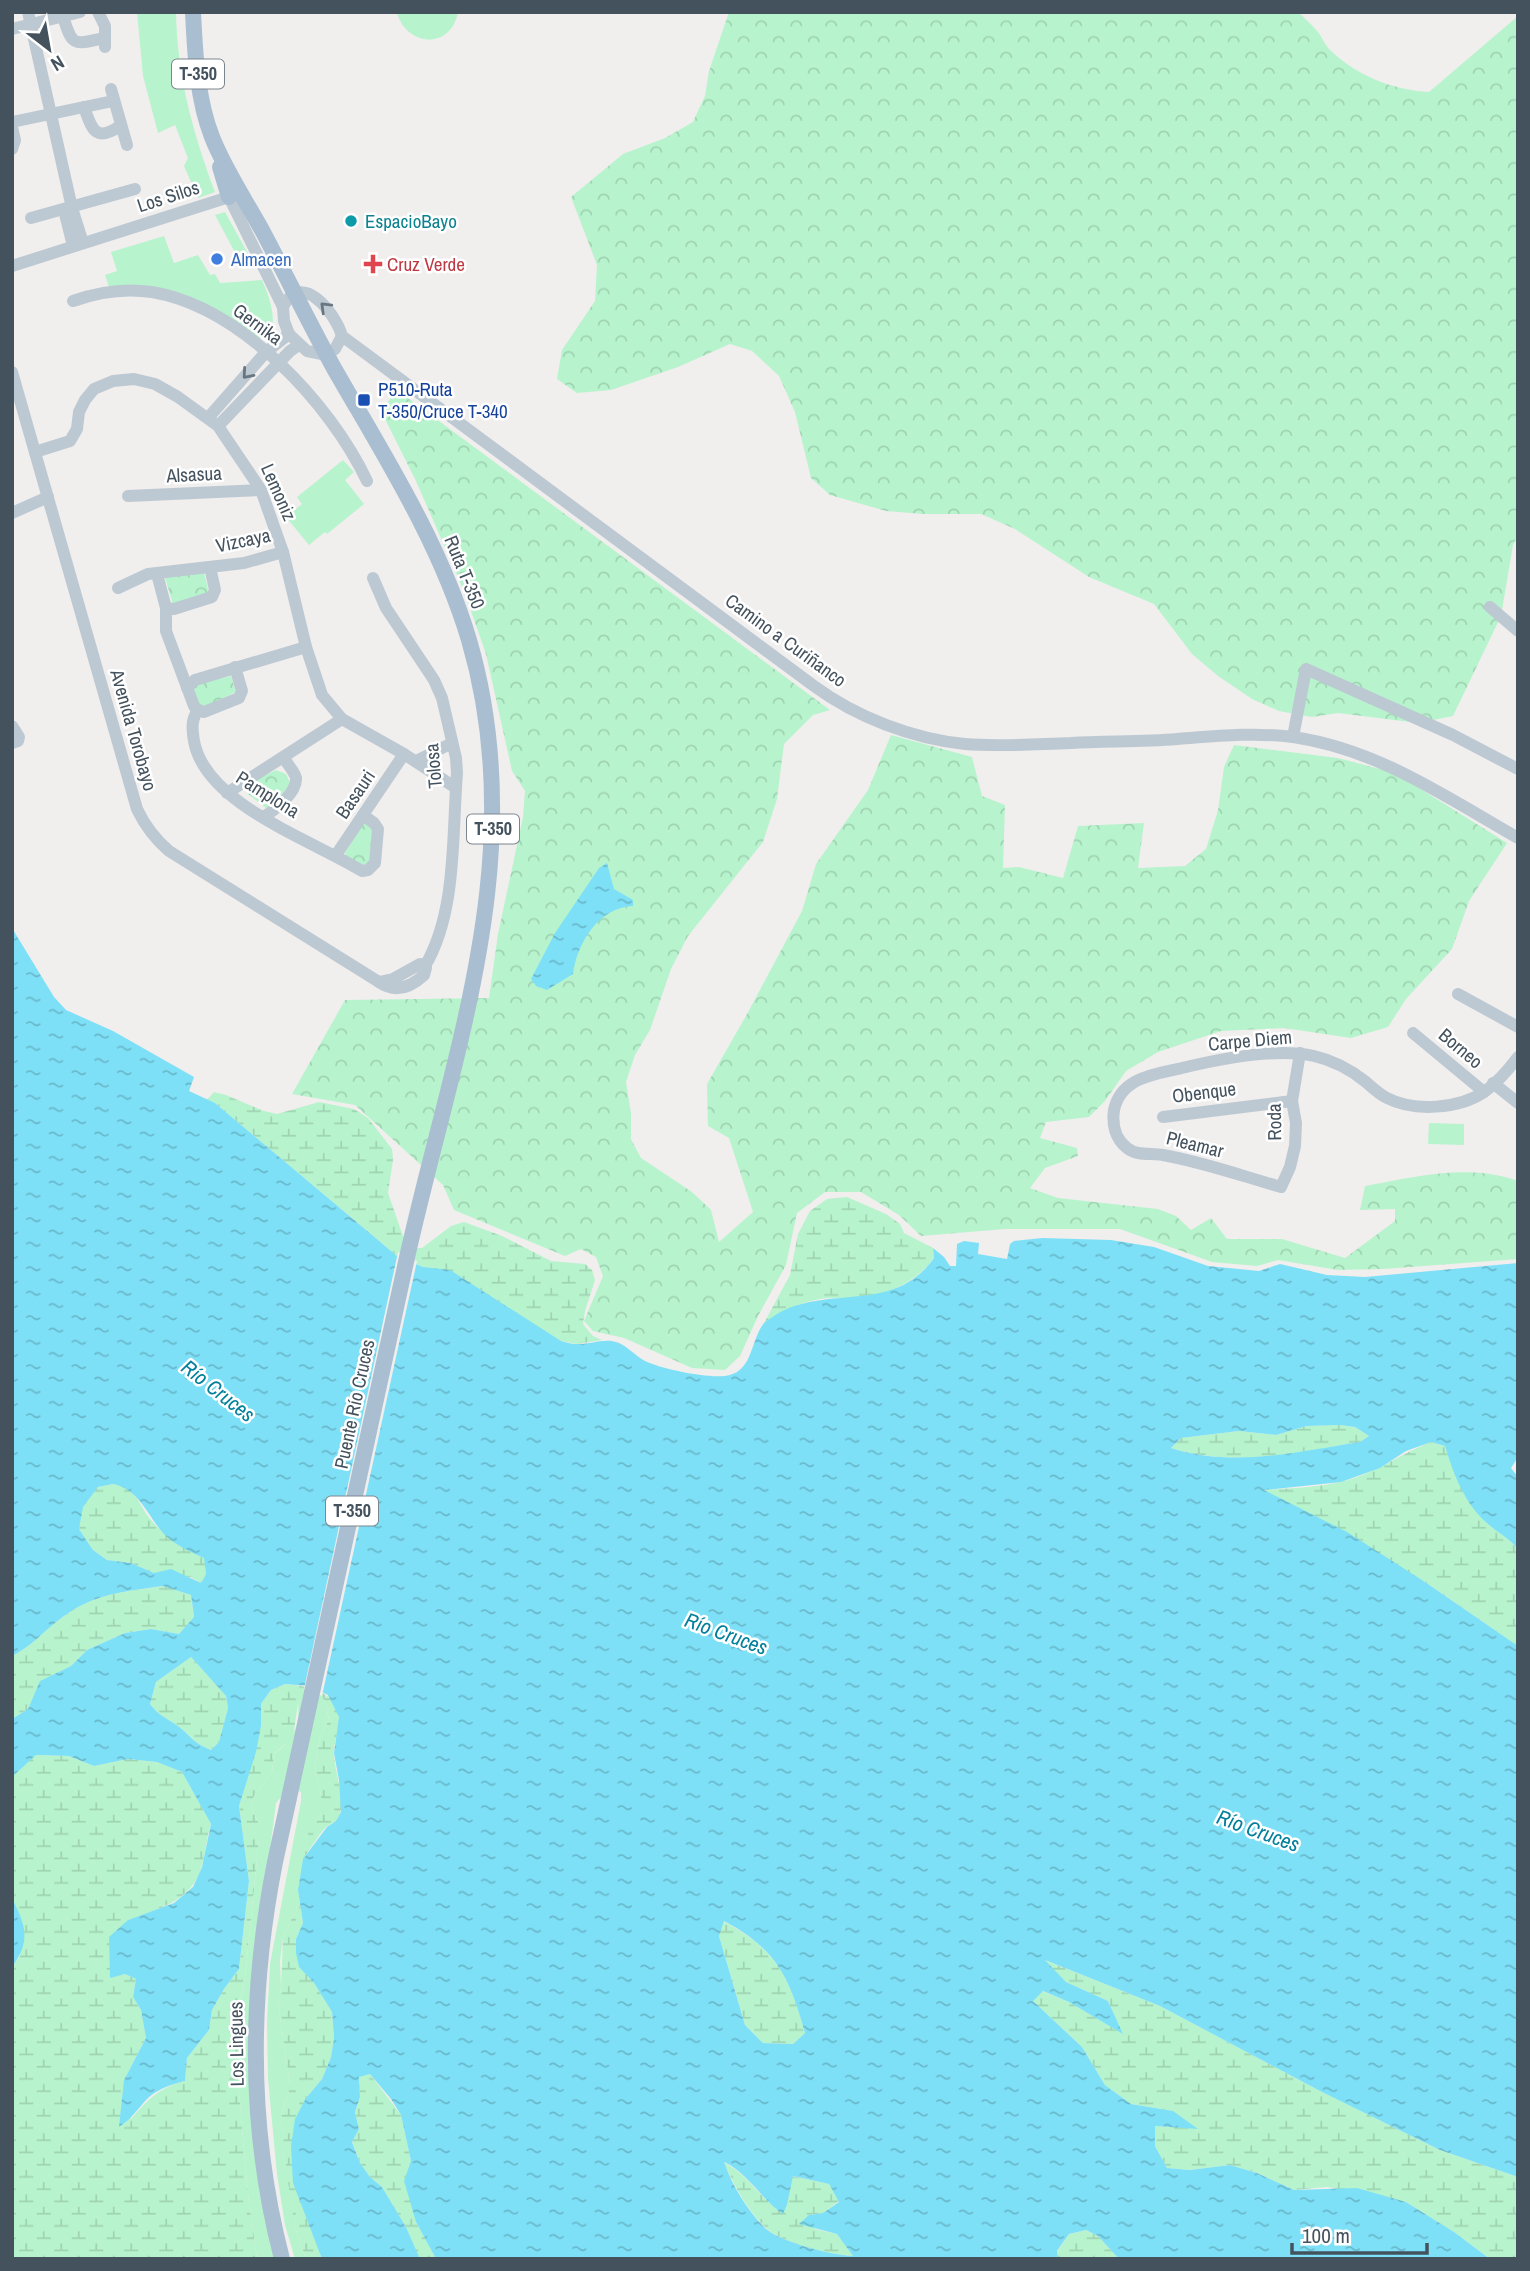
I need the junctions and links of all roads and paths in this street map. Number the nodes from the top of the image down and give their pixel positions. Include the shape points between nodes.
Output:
1 (80, 12) edge
2 (99, 12) edge
3 (193, 12) edge
4 (63, 16) junction
5 (29, 19) edge
6 (12, 29) edge
7 (84, 107) junction
8 (50, 114) junction
9 (12, 125) edge
10 (120, 126) junction
11 (211, 134) junction
12 (127, 145) dead end
13 (12, 149) edge
14 (135, 189) dead end
15 (229, 197) junction
16 (68, 209) junction
17 (32, 218) dead end
18 (78, 245) junction
19 (12, 266) edge
20 (295, 293) junction
21 (73, 301) dead end
22 (283, 307) junction
23 (289, 334) junction
24 (342, 336) junction
25 (299, 345) junction
26 (266, 352) junction
27 (327, 355) junction
28 (279, 363) junction
29 (12, 372) edge
30 (213, 422) junction
31 (35, 452) junction
32 (367, 481) dead end
33 (261, 490) junction
34 (128, 496) dead end
35 (48, 497) junction
36 (12, 513) edge
37 (283, 552) junction
38 (210, 567) junction
39 (157, 574) junction
40 (373, 578) dead end
41 (118, 588) dead end
42 (1490, 607) dead end
43 (166, 608) junction
44 (1518, 631) edge
45 (306, 647) junction
46 (235, 667) junction
47 (187, 688) junction
48 (198, 710) junction
49 (342, 719) junction
50 (12, 726) edge
51 (1293, 737) junction
52 (12, 743) edge
53 (452, 743) junction
54 (410, 757) junction
55 (284, 758) junction
56 (1518, 769) edge
57 (456, 788) junction
58 (227, 793) junction
59 (364, 816) junction
60 (263, 817) junction
61 (1518, 838) edge
62 (336, 855) junction
63 (425, 966) joint
64 (1458, 994) dead end
65 (1518, 1027) edge
66 (1413, 1033) dead end
67 (1300, 1054) junction
68 (1518, 1057) edge
69 (1488, 1088) junction
70 (1292, 1101) junction
71 (1518, 1103) edge
72 (1163, 1117) dead end
73 (1114, 1125) joint
74 (1281, 1187) joint
75 (421, 1194) joint
76 (282, 1828) joint
77 (282, 2259) edge

1 - 4 street
2 - 4 street via 105,26 104,42 73,41
3 - 11 main road, Ruta T-350 / T-350 via 200,87
4 - 5 street
5 - 6 street
5 - 8 street
7 - 8 street
7 - 10 street via 94,131 111,132
7 - 10 street via 112,95
8 - 9 street
8 - 16 street
9 - 13 street
10 - 12 street
11 - 15 main road
11 - 20 main road, Ruta T-350 / T-350
14 - 16 street, Los Silos
15 - 18 street, Los Silos
15 - 22 street, Los Silos
16 - 17 street, Los Silos
16 - 18 street
18 - 19 street, Los Silos
20 - 22 street
24 -> 20 street, Camino a Curiñanco via 325,306 308,294
20 - 27 main road, Ruta T-350 / T-350
21 - 26 street, Gernika via 111,291 161,294 210,314
22 - 23 street, Los Silos
23 - 25 street, Los Silos
23 - 26 street
24 - 27 street
24 - 51 street, Camino a Curiñanco via 820,690 862,713 933,739 985,745 1236,734
25 - 27 street, Los Silos via 312,354
25 - 28 street
26 - 28 street, Gernika
26 -> 30 street
27 - 75 main road, Ruta T-350 / T-350 via 446,576 477,673 490,753 493,833 486,913 475,979
28 - 30 street
28 - 32 street, Gernika via 334,424
29 - 31 street, Avenida Torobayo
30 - 31 street, Lemoniz via 155,384 113,381 85,400 69,441
30 - 33 street, Lemoniz
31 - 35 street, Avenida Torobayo
33 - 34 street, Alsasua
33 - 37 street, Lemoniz
35 - 36 street
35 - 63 street, Avenida Torobayo via 137,809 156,839 379,982 394,988 408,986 424,975
37 - 38 street, Vizcaya
37 - 45 street, Lemoniz
38 - 39 street, Vizcaya
38 - 43 street, Vizcaya via 212,597
39 - 41 street, Vizcaya
39 - 43 street
40 - 53 street, Tolosa via 386,608 434,680
42 - 44 street
43 - 47 street via 166,631
45 - 46 street
45 - 49 street, Lemoniz via 321,695
46 - 47 street via 195,680
46 - 48 street via 242,691 239,698 204,712
47 - 48 street
48 - 58 street, Pamplona via 192,723 197,752 210,777
49 - 54 street, Lemoniz
49 - 55 street
50 - 52 street via 19,737
51 - 56 street via 1306,669
51 - 61 street, Camino a Curiñanco via 1392,766
53 - 54 street
53 - 57 street, Tolosa
54 - 57 street, Lemoniz
54 - 59 street, Basauri
55 - 58 street
55 - 60 street via 295,782 280,808
57 - 63 street, Tolosa via 441,932
58 - 60 street, Pamplona
59 - 62 street, Basauri
59 - 62 street, Pamplona via 377,827 373,866 362,871
60 - 62 street, Pamplona
64 - 65 street
66 - 69 street, Borneo
67 - 69 street, Carpe Diem via 1339,1065 1387,1098 1406,1105 1444,1105
67 - 70 street, Roda
67 - 73 street, Carpe Diem via 1204,1063 1135,1081 1119,1098
68 - 69 street, Carpe Diem
69 - 71 street, Borneo
70 - 72 street, Obenque
70 - 74 street, Roda via 1295,1146
73 - 74 street, Pleamar via 1120,1141 1135,1153 1185,1159
75 - 76 main road, Puente Río Cruces / T-350
76 - 77 main road, Los Lingues / T-350 via 263,1930 255,2038 262,2155

